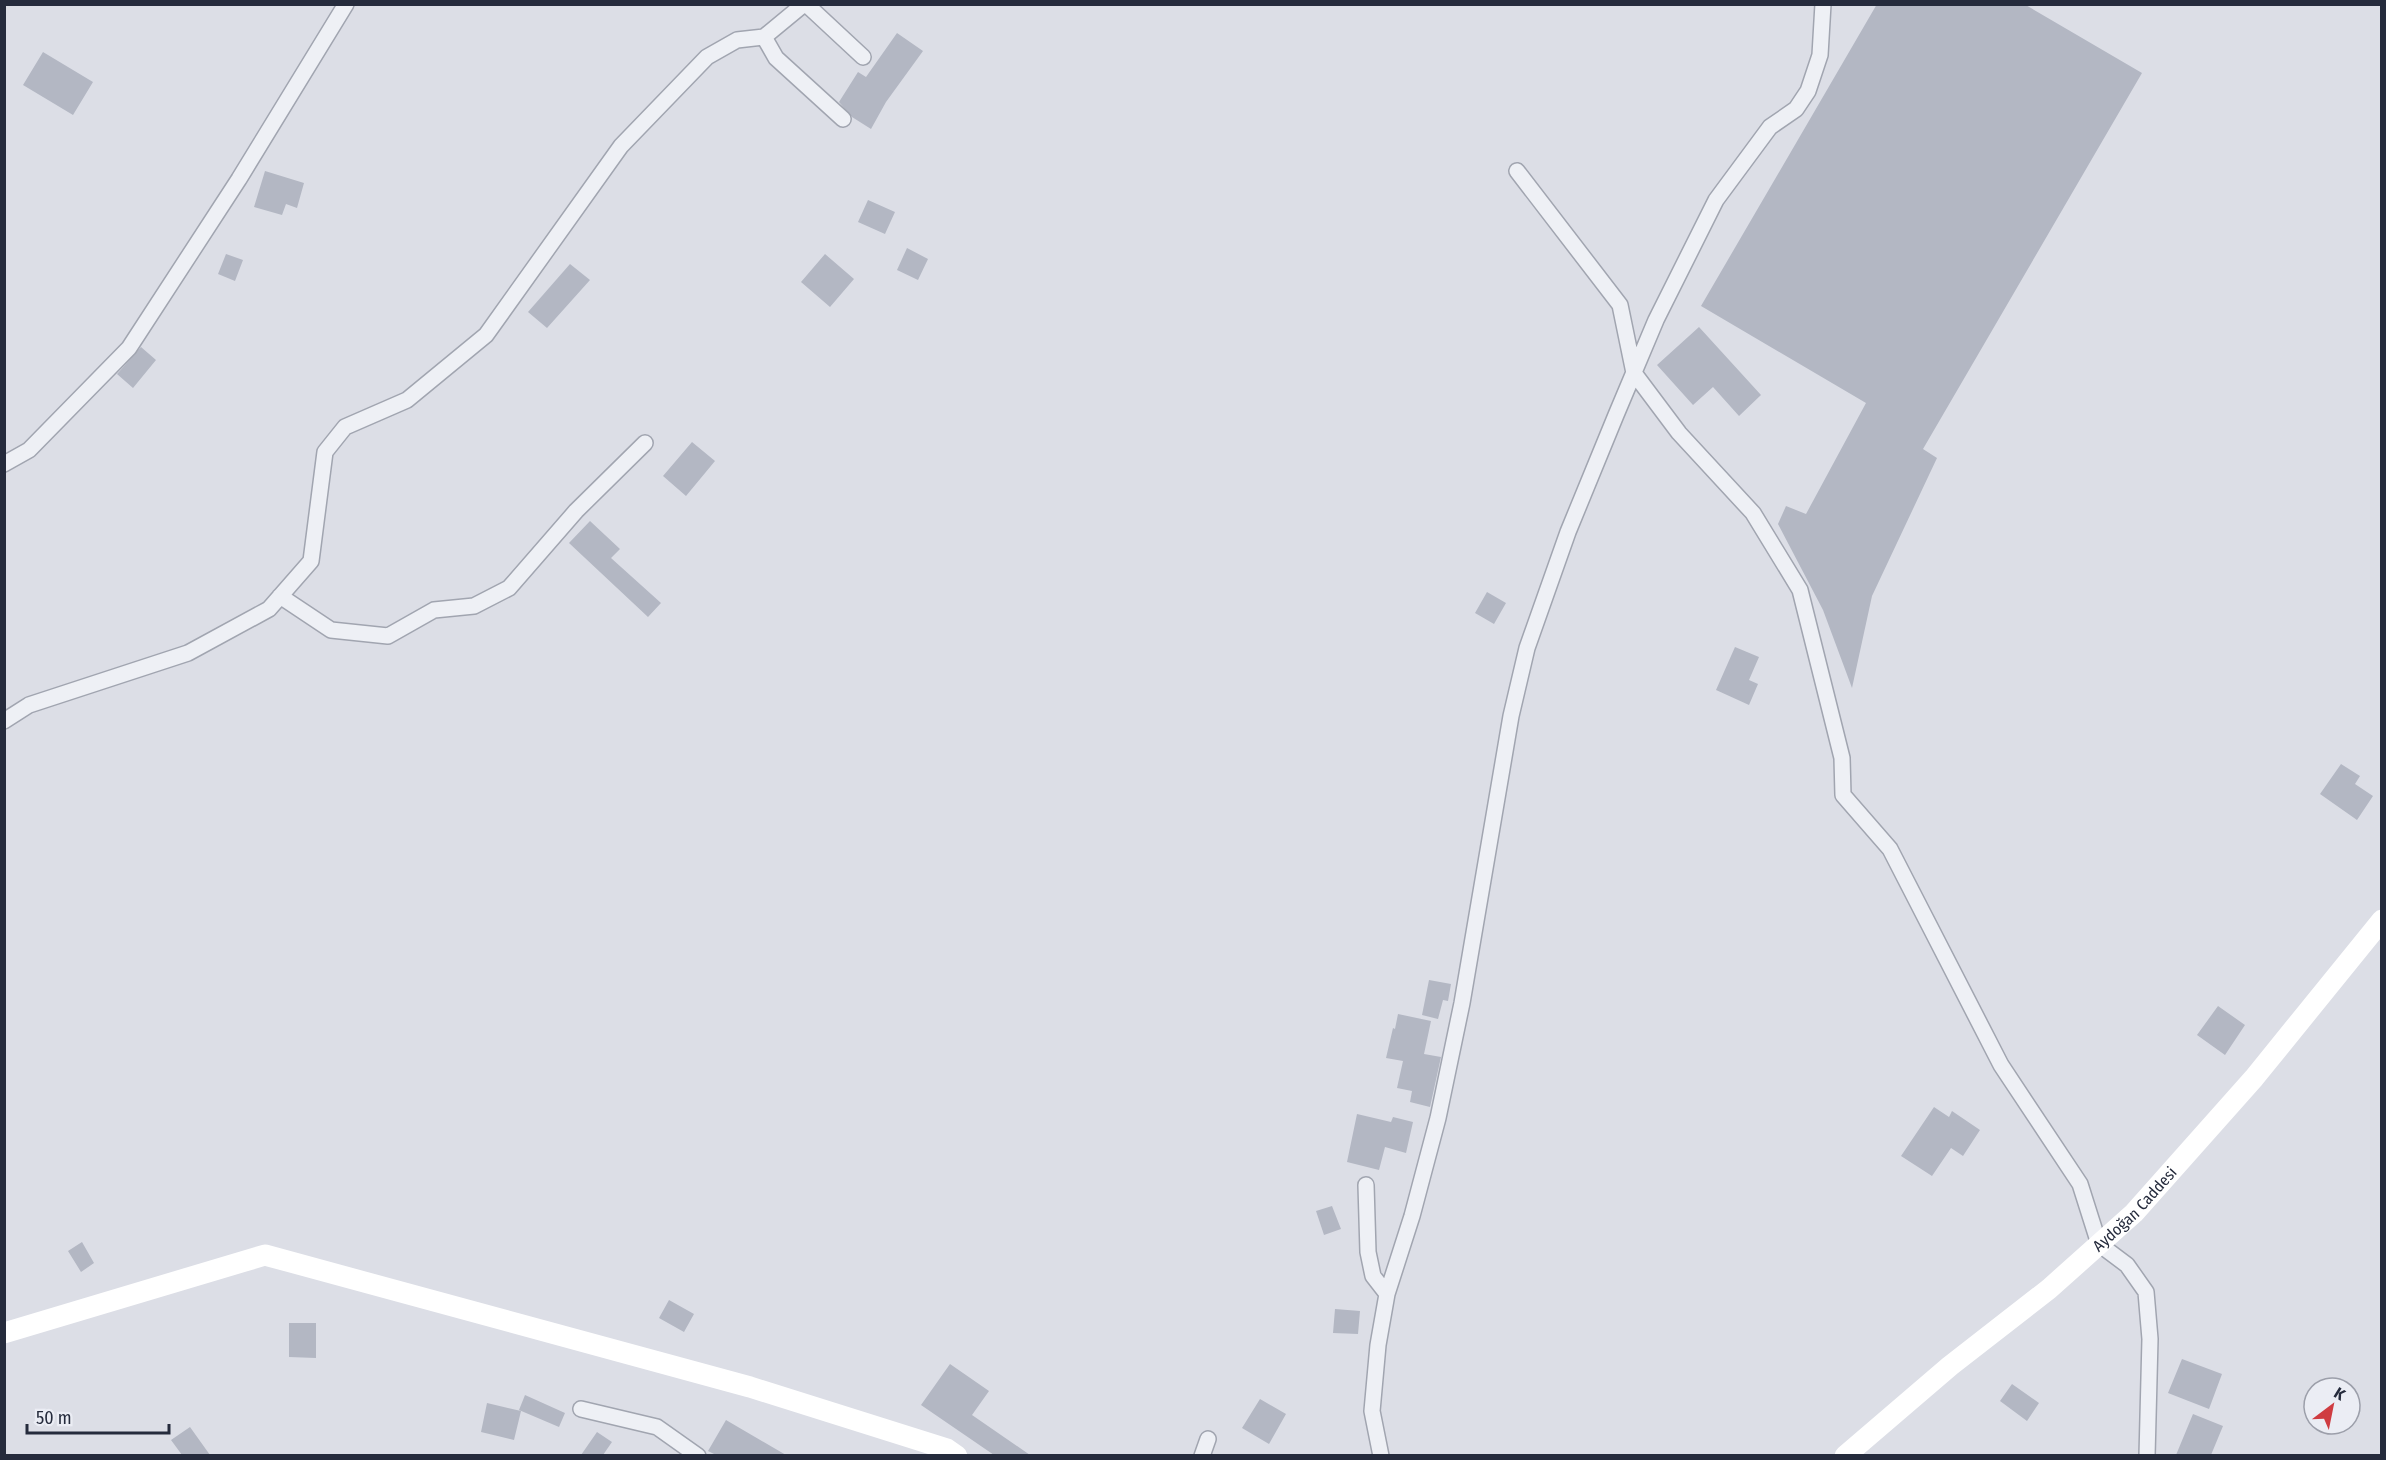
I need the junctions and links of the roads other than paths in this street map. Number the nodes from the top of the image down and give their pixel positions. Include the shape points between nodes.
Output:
1 (346, 4) edge
2 (805, 4) edge
3 (1823, 4) edge
4 (764, 37) junction
5 (863, 57) dead end
6 (843, 119) dead end
7 (1517, 171) dead end
8 (1634, 373) junction
9 (645, 443) dead end
10 (4, 464) edge
11 (280, 596) junction
12 (4, 721) edge
13 (2382, 920) edge
14 (1366, 1185) dead end
15 (2099, 1244) junction
16 (1387, 1294) junction
17 (4, 1333) edge
18 (581, 1409) dead end
19 (1208, 1439) dead end
20 (698, 1455) edge
21 (957, 1455) edge
22 (1202, 1455) edge
23 (1381, 1455) edge
24 (1845, 1455) edge
25 (2146, 1455) edge

1 - 10 street via 129,348 29,450
2 - 4 street
2 - 5 street
3 - 8 street via 1820,55 1808,91 1796,109 1770,127 1716,200
4 - 6 street via 776,58
4 - 11 street via 737,40 707,57 621,146 486,335 407,400 345,427 325,452 311,561
7 - 8 street via 1620,305
8 - 15 street via 1679,433 1753,513 1800,590 1842,758 1843,795 1890,849 2001,1065 2080,1184
8 - 16 street via 1568,532 1527,648 1511,716 1462,1003 1438,1118
9 - 11 street via 576,511 509,588 474,606 434,610 388,636 331,630
11 - 12 street via 269,609 188,653 29,705
13 - 15 street, Aydoğan Caddesi via 2254,1078 2134,1213
14 - 16 street via 1368,1252 1373,1276
15 - 24 street, Aydoğan Caddesi
15 - 25 street via 2127,1265 2146,1292 2150,1340
16 - 23 street via 1372,1412
17 - 21 street via 266,1255 750,1387
18 - 20 street via 657,1427
19 - 22 street

